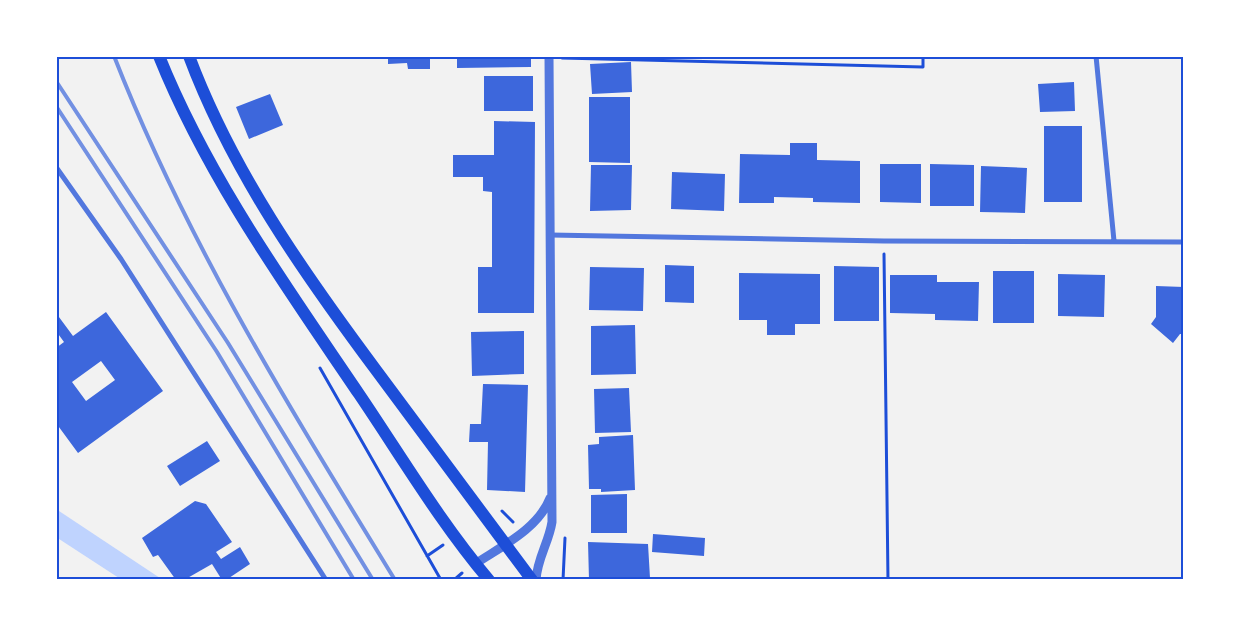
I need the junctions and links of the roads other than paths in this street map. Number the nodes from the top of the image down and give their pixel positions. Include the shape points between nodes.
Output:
1 (159, 56) edge
2 (189, 56) edge
3 (1096, 56) edge
4 (549, 57) edge
5 (56, 166) edge
6 (550, 235) junction
7 (1114, 240) junction
8 (1184, 242) edge
9 (552, 491) junction
10 (505, 544) junction
11 (475, 564) junction
12 (326, 580) edge
13 (480, 580) edge
14 (489, 580) edge
15 (532, 580) edge
16 (536, 580) edge

1 - 11 main road via 218,176 277,272
2 - 10 main road via 204,96 253,189 308,279
3 - 7 street
4 - 6 street
5 - 12 street via 121,259
6 - 7 street via 884,241
6 - 9 street
7 - 8 street
9 - 10 street via 538,520
9 - 16 street via 550,534
10 - 11 street
10 - 15 main road
11 - 13 main road
11 - 14 main road

